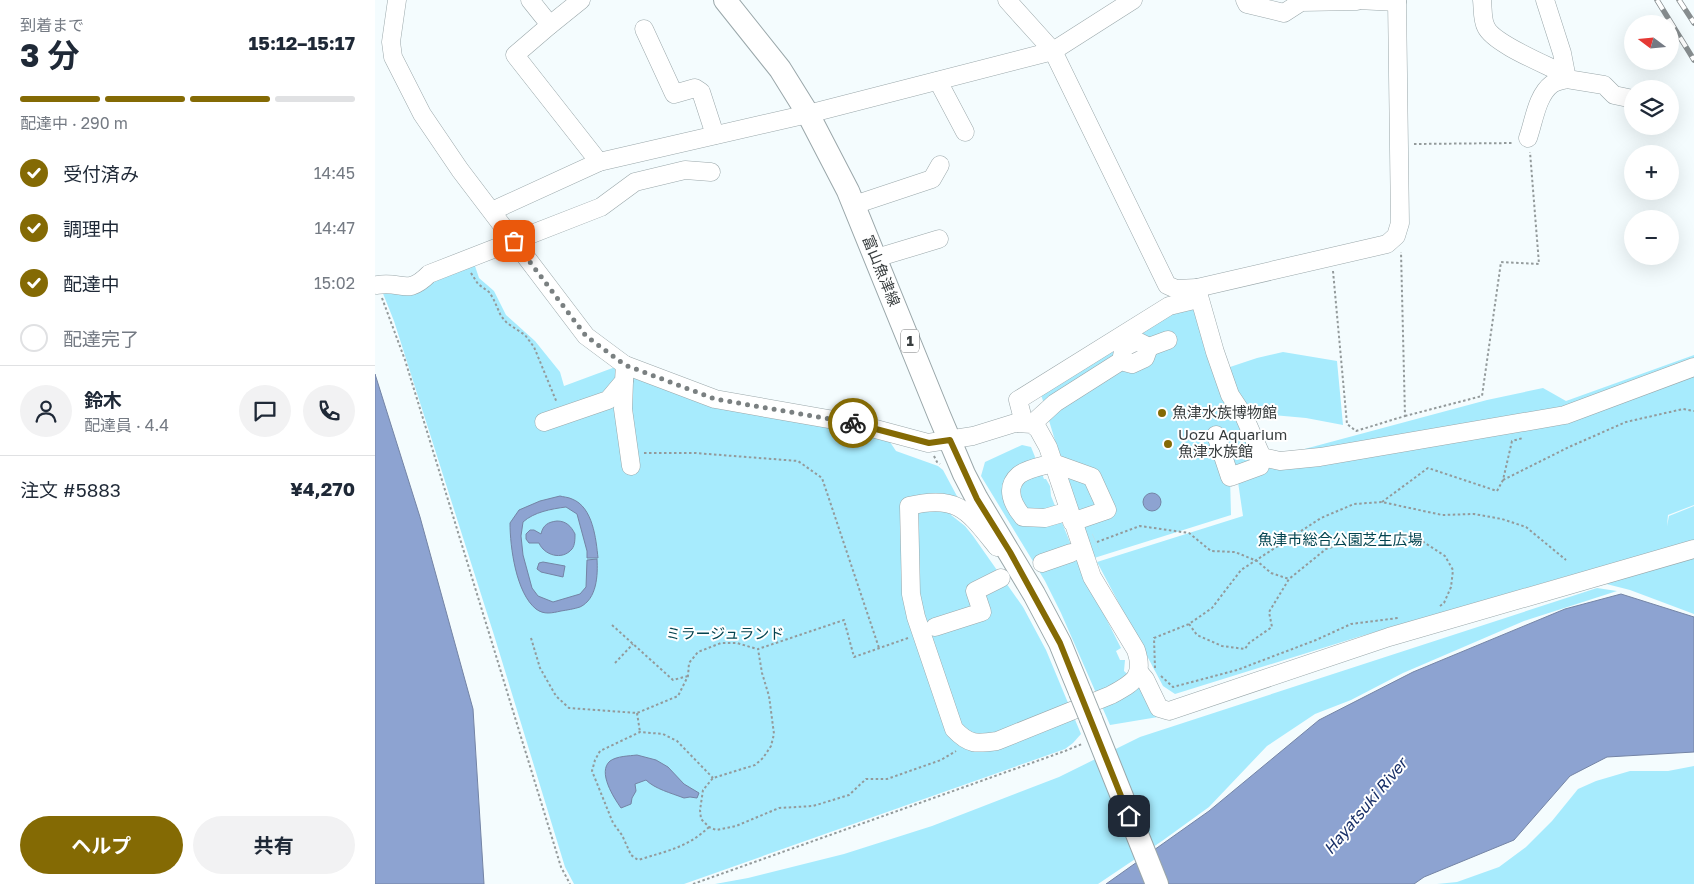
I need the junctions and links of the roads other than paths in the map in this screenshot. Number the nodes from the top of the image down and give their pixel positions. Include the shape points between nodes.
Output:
1 (397, 0) edge
2 (530, 0) edge
3 (581, 0) edge
4 (725, 0) edge
5 (1007, 0) edge
6 (1133, 0) edge
7 (1245, 0) edge
8 (1357, 0) edge
9 (1482, 0) edge
10 (1545, 0) edge
11 (1397, 1) edge
12 (550, 25) junction
13 (644, 28) dead end
14 (1053, 51) junction
15 (1567, 79) junction
16 (938, 81) junction
17 (1624, 97) edge
18 (808, 114) junction
19 (965, 132) dead end
20 (715, 135) junction
21 (1529, 138) road end
22 (599, 162) junction
23 (940, 165) dead end
24 (711, 172) dead end
25 (854, 205) junction
26 (492, 211) junction
27 (939, 239) dead end
28 (514, 241) junction
29 (876, 258) junction
30 (377, 285) road end
31 (1167, 285) junction
32 (1198, 292) junction
33 (1169, 306) junction
34 (1168, 340) dead end
35 (1694, 367) edge
36 (624, 373) junction
37 (544, 422) dead end
38 (1028, 424) junction
39 (1216, 435) dead end
40 (950, 440) junction
41 (1262, 457) junction
42 (1053, 463) junction
43 (631, 466) dead end
44 (1071, 516) junction
45 (1694, 549) edge
46 (1071, 553) tunnel mouth
47 (1042, 563) dead end
48 (1001, 578) dead end
49 (1030, 586) junction
50 (935, 627) dead end
51 (1147, 671) junction
52 (1157, 884) edge

1 - 26 street via 391,42 393,57 422,114
2 - 12 street
3 - 12 street
4 - 18 main road, 富山魚津線 / 1 via 780,69
5 - 14 street
6 - 14 street
7 - 8 street via 1247,4 1284,13 1301,2
8 - 11 street
9 - 15 street via 1484,25 1490,34 1560,72
10 - 15 street
11 - 32 street via 1400,223 1396,236 1387,244
12 - 22 street via 515,55
13 - 20 street via 674,94 695,88 701,92
14 - 16 street
14 - 31 street
15 - 17 street via 1604,85 1614,95
15 - 21 street via 1553,82 1546,91 1538,105
16 - 18 street
16 - 19 street
18 - 20 street
18 - 25 main road, 富山魚津線 / 1
20 - 22 street
22 - 26 street
23 - 25 street via 932,179
24 - 28 street via 685,170 635,182 601,207
25 - 29 main road, 富山魚津線 / 1
26 - 28 street
27 - 29 street
28 - 30 street via 429,274 419,284 406,287 386,283
28 - 36 street via 586,336
29 - 40 main road, 富山魚津線 / 1
31 - 32 street
31 - 33 street
32 - 33 street via 1194,300
32 - 41 street via 1230,395 1244,416
33 - 38 street via 1018,400
34 - 38 street via 1149,347 1145,358 1133,364 1121,361
35 - 41 street via 1565,415 1320,457 1280,461
36 - 37 street via 608,400
36 - 40 street via 715,399 857,424 922,442
36 - 43 street via 623,409
38 - 40 street via 1004,425
38 - 42 street via 1038,429
39 - 41 street via 1230,477 1260,466
40 - 49 main road, 富山魚津線 / 1 via 977,499
42 - 44 street
42 - 44 street via 1092,477 1107,510
42 - 44 street via 1019,475 1012,486 1011,498 1023,517
44 - 51 street via 1092,577
45 - 51 street via 1389,637 1169,711 1159,708 1145,679
46 - 47 street
48 - 50 street via 975,591 981,612
49 - 51 street via 991,538 957,506 937,501 909,506 911,594 916,617 954,729 964,739 978,744 997,741 1111,695
49 - 52 main road, 富山魚津線 / 1, bridge via 1060,643

